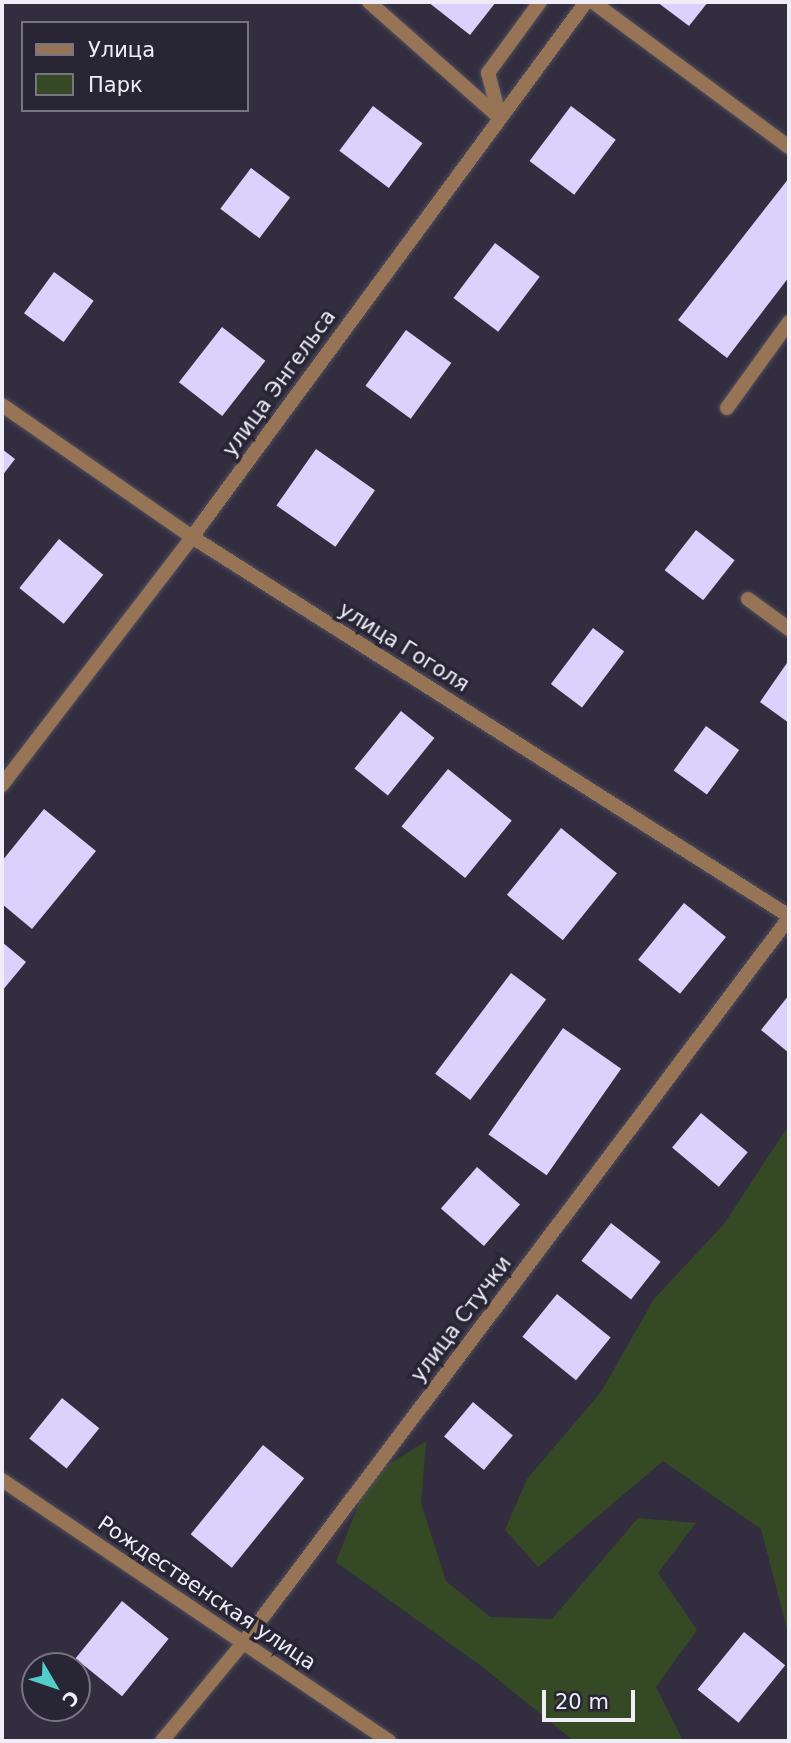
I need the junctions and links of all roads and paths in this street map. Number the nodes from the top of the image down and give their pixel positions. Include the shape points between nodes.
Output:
1 (369, 2) edge
2 (540, 2) edge
3 (586, 2) edge
4 (593, 2) edge
5 (500, 118) junction
6 (789, 147) edge
7 (789, 322) edge
8 (2, 405) edge
9 (727, 408) dead end
10 (192, 537) junction
11 (747, 599) dead end
12 (789, 629) edge
13 (2, 785) edge
14 (789, 917) edge
15 (2, 1480) edge
16 (244, 1642) junction
17 (162, 1741) edge
18 (389, 1741) edge

1 - 5 street
2 - 5 street via 488,73
3 - 5 street, улица Энгельса
4 - 6 street
5 - 10 street, улица Энгельса
7 - 9 street
8 - 10 street, улица Гоголя
10 - 13 street, улица Энгельса
10 - 14 street, улица Гоголя
11 - 12 street
14 - 16 street, улица Стучки
15 - 16 street, Рождественская улица
16 - 17 street, улица Стучки
16 - 18 street, Рождественская улица

